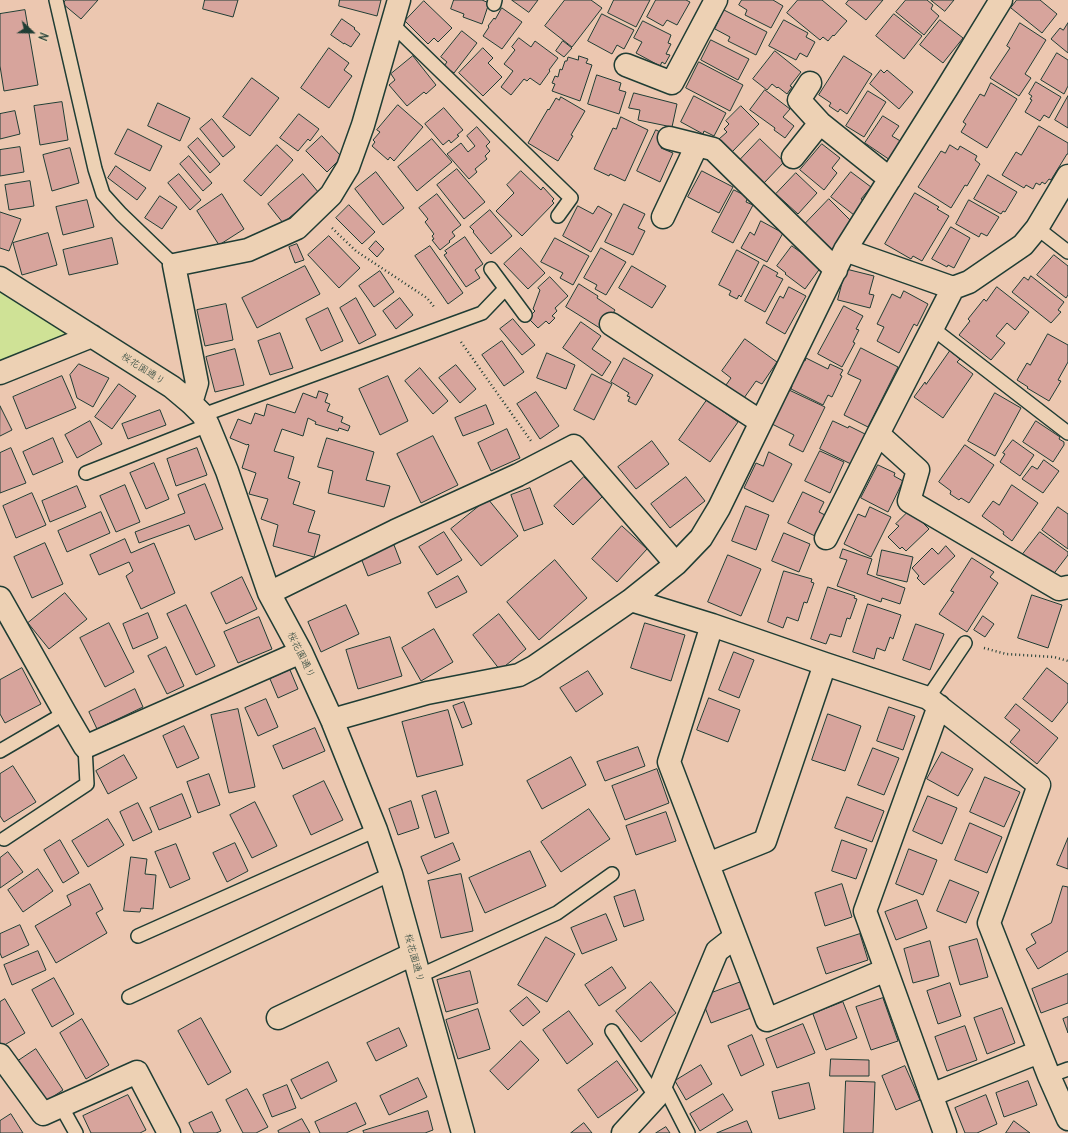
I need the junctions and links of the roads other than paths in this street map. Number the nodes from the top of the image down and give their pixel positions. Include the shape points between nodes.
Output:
1 (56, 0) edge
2 (399, 0) edge
3 (716, 0) edge
4 (1001, 0) edge
5 (392, 24) junction
6 (626, 65) dead end
7 (810, 83) dead end
8 (820, 123) junction
9 (670, 138) dead end
10 (697, 145) junction
11 (793, 157) dead end
12 (1068, 176) edge
13 (890, 179) junction
14 (558, 216) dead end
15 (662, 217) dead end
16 (1037, 228) junction
17 (845, 250) junction
18 (1068, 252) edge
19 (174, 265) junction
20 (491, 269) dead end
21 (836, 270) junction
22 (0, 278) edge
23 (953, 288) junction
24 (505, 290) junction
25 (525, 315) dead end
26 (611, 324) dead end
27 (932, 328) junction
28 (92, 336) junction
29 (0, 373) edge
30 (200, 414) junction
31 (762, 422) junction
32 (1068, 433) edge
33 (878, 434) junction
34 (86, 473) dead end
35 (826, 538) dead end
36 (676, 564) junction
37 (1068, 587) edge
38 (269, 593) junction
39 (0, 598) edge
40 (631, 600) junction
41 (712, 625) junction
42 (965, 643) road end
43 (300, 652) junction
44 (825, 664) junction
45 (934, 702) junction
46 (65, 713) junction
47 (332, 720) junction
48 (85, 747) junction
49 (0, 751) edge
50 (376, 830) junction
51 (4, 839) dead end
52 (708, 864) junction
53 (391, 874) junction
54 (612, 874) dead end
55 (138, 936) dead end
56 (735, 937) junction
57 (413, 954) junction
58 (886, 970) junction
59 (419, 976) junction
60 (129, 997) dead end
61 (278, 1018) dead end
62 (612, 1031) dead end
63 (1039, 1052) junction
64 (0, 1055) edge
65 (1058, 1073) edge
66 (660, 1090) junction
67 (931, 1094) junction
68 (61, 1106) junction
69 (1068, 1119) edge
70 (76, 1133) edge
71 (169, 1133) edge
72 (463, 1133) edge
73 (623, 1133) edge
74 (688, 1133) edge
75 (945, 1133) edge

1 - 19 lane via 103,194 120,214
2 - 5 street
3 - 6 street via 672,83
4 - 13 street
5 - 14 lane via 570,198
5 - 19 street via 363,125 348,167 331,195 297,228 248,250
7 - 8 street via 799,100
8 - 11 street
8 - 13 street
9 - 10 street
10 - 15 street
10 - 21 street via 713,149
12 - 16 street
13 - 17 street
16 - 18 lane
16 - 23 street via 1023,245 970,282
17 - 21 street
17 - 23 street
19 - 30 street via 197,384
20 - 24 lane
21 - 31 street
22 - 28 street, 桜花園通り
23 - 27 street
24 - 25 lane
24 - 30 lane via 482,313
26 - 31 street
27 - 32 lane
27 - 33 street
28 - 29 street
28 - 30 street, 桜花園通り via 172,388
30 - 34 lane
30 - 38 street, 桜花園通り via 227,471
31 - 36 street via 720,508 701,538
33 - 35 street
33 - 37 street via 918,470 909,501 1059,589
36 - 38 street via 574,446
36 - 40 street
38 - 43 street, 桜花園通り
39 - 46 street
40 - 41 street
40 - 47 street via 519,675 427,693
41 - 44 street
41 - 52 street via 669,762
42 - 45 lane
43 - 47 street, 桜花園通り
43 - 48 street
44 - 45 street
44 - 52 street via 765,841
45 - 58 street via 865,911
45 - 63 street via 1039,785 989,923
46 - 48 street
46 - 49 lane
47 - 50 street, 桜花園通り
48 - 51 lane via 87,784
50 - 53 street, 桜花園通り
50 - 55 lane
52 - 56 street
53 - 57 street, 桜花園通り
53 - 60 lane
54 - 59 lane via 557,913
56 - 58 street via 767,1020
56 - 66 street via 717,951
57 - 59 street, 桜花園通り
57 - 61 street
58 - 67 street
59 - 72 street, 桜花園通り
62 - 66 lane
63 - 65 street
63 - 67 street
64 - 68 street via 43,1114
65 - 69 street
66 - 73 street
66 - 74 lane
67 - 75 street
68 - 70 lane
68 - 71 street via 137,1072

